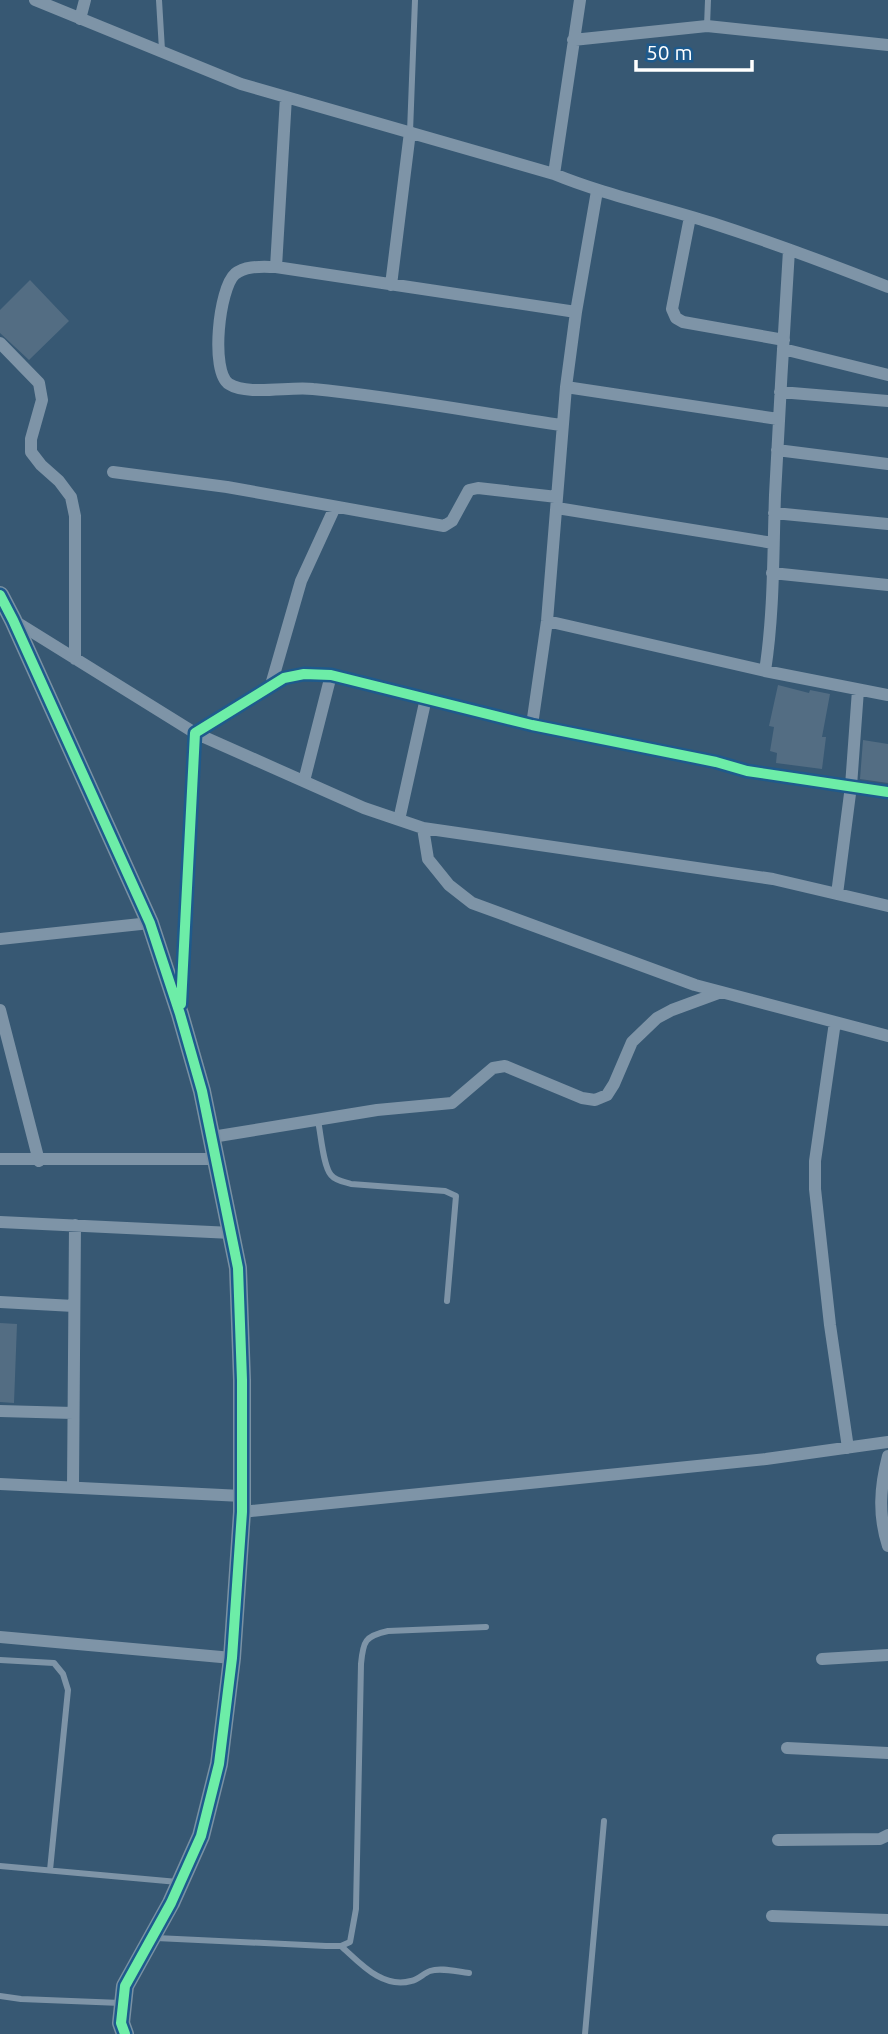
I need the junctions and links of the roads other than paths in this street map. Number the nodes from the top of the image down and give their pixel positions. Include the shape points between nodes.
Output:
1 (35, 0) edge
2 (85, 0) edge
3 (159, 0) edge
4 (415, 0) edge
5 (579, 0) edge
6 (708, 0) edge
7 (80, 19) junction
8 (707, 26) junction
9 (573, 40) junction
10 (888, 45) edge
11 (162, 52) junction
12 (286, 97) junction
13 (410, 132) junction
14 (554, 174) junction
15 (597, 191) junction
16 (690, 217) junction
17 (789, 250) junction
18 (276, 267) junction
19 (391, 285) junction
20 (888, 288) edge
21 (576, 312) junction
22 (0, 343) edge
23 (783, 345) junction
24 (888, 375) edge
25 (566, 387) junction
26 (780, 392) junction
27 (888, 401) edge
28 (778, 419) junction
29 (561, 425) junction
30 (777, 450) junction
31 (888, 464) edge
32 (113, 472) dead end
33 (557, 502) junction
34 (335, 507) junction
35 (774, 513) junction
36 (888, 524) edge
37 (773, 542) junction
38 (772, 573) junction
39 (888, 585) edge
40 (0, 596) edge
41 (13, 620) junction
42 (547, 621) junction
43 (75, 659) junction
44 (765, 671) junction
45 (331, 675) junction
46 (271, 685) junction
47 (858, 690) junction
48 (888, 695) edge
49 (426, 698) junction
50 (532, 725) junction
51 (195, 733) junction
52 (304, 781) junction
53 (852, 786) junction
54 (888, 792) edge
55 (399, 820) junction
56 (423, 828) junction
57 (837, 894) junction
58 (888, 906) edge
59 (150, 923) junction
60 (0, 939) edge
61 (721, 992) junction
62 (0, 1010) edge
63 (180, 1014) junction
64 (835, 1022) junction
65 (888, 1036) edge
66 (318, 1121) junction
67 (212, 1137) junction
68 (0, 1159) edge
69 (217, 1159) junction
70 (40, 1161) junction
71 (0, 1222) edge
72 (75, 1225) junction
73 (232, 1233) junction
74 (447, 1301) dead end
75 (0, 1302) edge
76 (74, 1306) junction
77 (0, 1411) edge
78 (74, 1413) junction
79 (888, 1442) edge
80 (848, 1448) junction
81 (888, 1456) edge
82 (0, 1484) edge
83 (73, 1487) junction
84 (242, 1504) junction
85 (888, 1546) edge
86 (486, 1627) dead end
87 (0, 1637) edge
88 (888, 1655) edge
89 (232, 1658) junction
90 (822, 1659) dead end
91 (0, 1660) edge
92 (787, 1748) dead end
93 (888, 1753) edge
94 (604, 1821) dead end
95 (888, 1835) edge
96 (778, 1840) dead end
97 (0, 1866) edge
98 (50, 1870) junction
99 (180, 1882) junction
100 (772, 1916) dead end
101 (888, 1920) edge
102 (151, 1937) junction
103 (341, 1946) junction
104 (469, 1973) dead end
105 (0, 1996) edge
106 (123, 2003) junction
107 (125, 2034) edge
108 (585, 2034) edge

1 - 7 street
2 - 7 street
3 - 11 lane
4 - 13 lane
5 - 9 street
6 - 8 lane
7 - 11 street
8 - 9 street
8 - 10 street
9 - 14 street
11 - 12 street
12 - 13 street
12 - 18 street
13 - 14 street
13 - 19 street
14 - 15 street
15 - 16 street
15 - 21 street
16 - 17 street
16 - 23 street via 672,309 676,318
17 - 20 street
17 - 23 street
18 - 19 street
18 - 29 street via 246,268 227,283 218,357 221,376 229,385 309,388
19 - 21 street
21 - 25 street
22 - 43 street via 39,383 41,400 32,452 71,497 75,516
23 - 24 street
23 - 26 street
25 - 28 street
25 - 29 street
26 - 27 street
26 - 28 street
28 - 30 street
29 - 33 street
30 - 31 street
30 - 35 street
32 - 34 street
33 - 34 street via 478,488 469,491 452,521 444,526
33 - 37 street
33 - 42 street
34 - 46 street via 301,581
35 - 36 street
35 - 37 street
37 - 38 street
38 - 39 street
38 - 44 street via 772,629
40 - 41 street
41 - 43 street
41 - 59 street
42 - 44 street
42 - 50 street
43 - 51 street
44 - 47 street
45 - 46 street via 304,674
45 - 49 street
45 - 52 street
46 - 51 street
47 - 48 street
47 - 53 street
49 - 50 street
49 - 55 street
50 - 53 street via 761,774
51 - 52 street
51 - 63 street
52 - 55 street
53 - 54 street
53 - 57 street
55 - 56 street
56 - 57 street via 773,879
56 - 61 street via 428,859 449,886 472,903
57 - 58 street
59 - 60 street
59 - 63 street
61 - 64 street
61 - 66 street via 672,1010 644,1028 632,1042 607,1095 595,1100 505,1066 493,1068 452,1103
62 - 70 street
63 - 67 street
64 - 65 street
64 - 80 street via 815,1189
66 - 67 street
66 - 74 lane via 331,1176 339,1181 445,1191 456,1196
67 - 69 street
68 - 70 street
69 - 70 street
69 - 73 street
71 - 72 street
72 - 73 street
72 - 76 street
73 - 84 street via 238,1268
75 - 76 street
76 - 78 street
77 - 78 street
78 - 83 street
79 - 80 street
80 - 84 street via 577,1479
81 - 85 street via 880,1508
82 - 83 street
83 - 84 street
84 - 89 street
86 - 103 lane via 388,1631 367,1639 361,1664 356,1909 350,1942
87 - 89 street
88 - 90 street
89 - 99 street via 219,1765 201,1836
91 - 98 lane via 54,1663 68,1690
92 - 93 street
94 - 108 lane
95 - 96 street via 880,1839
97 - 98 lane
98 - 99 lane
99 - 102 street
100 - 101 street
102 - 103 lane
102 - 106 street via 125,1986
103 - 104 lane via 366,1969 390,1981 412,1981 438,1970
105 - 106 lane
106 - 107 street

